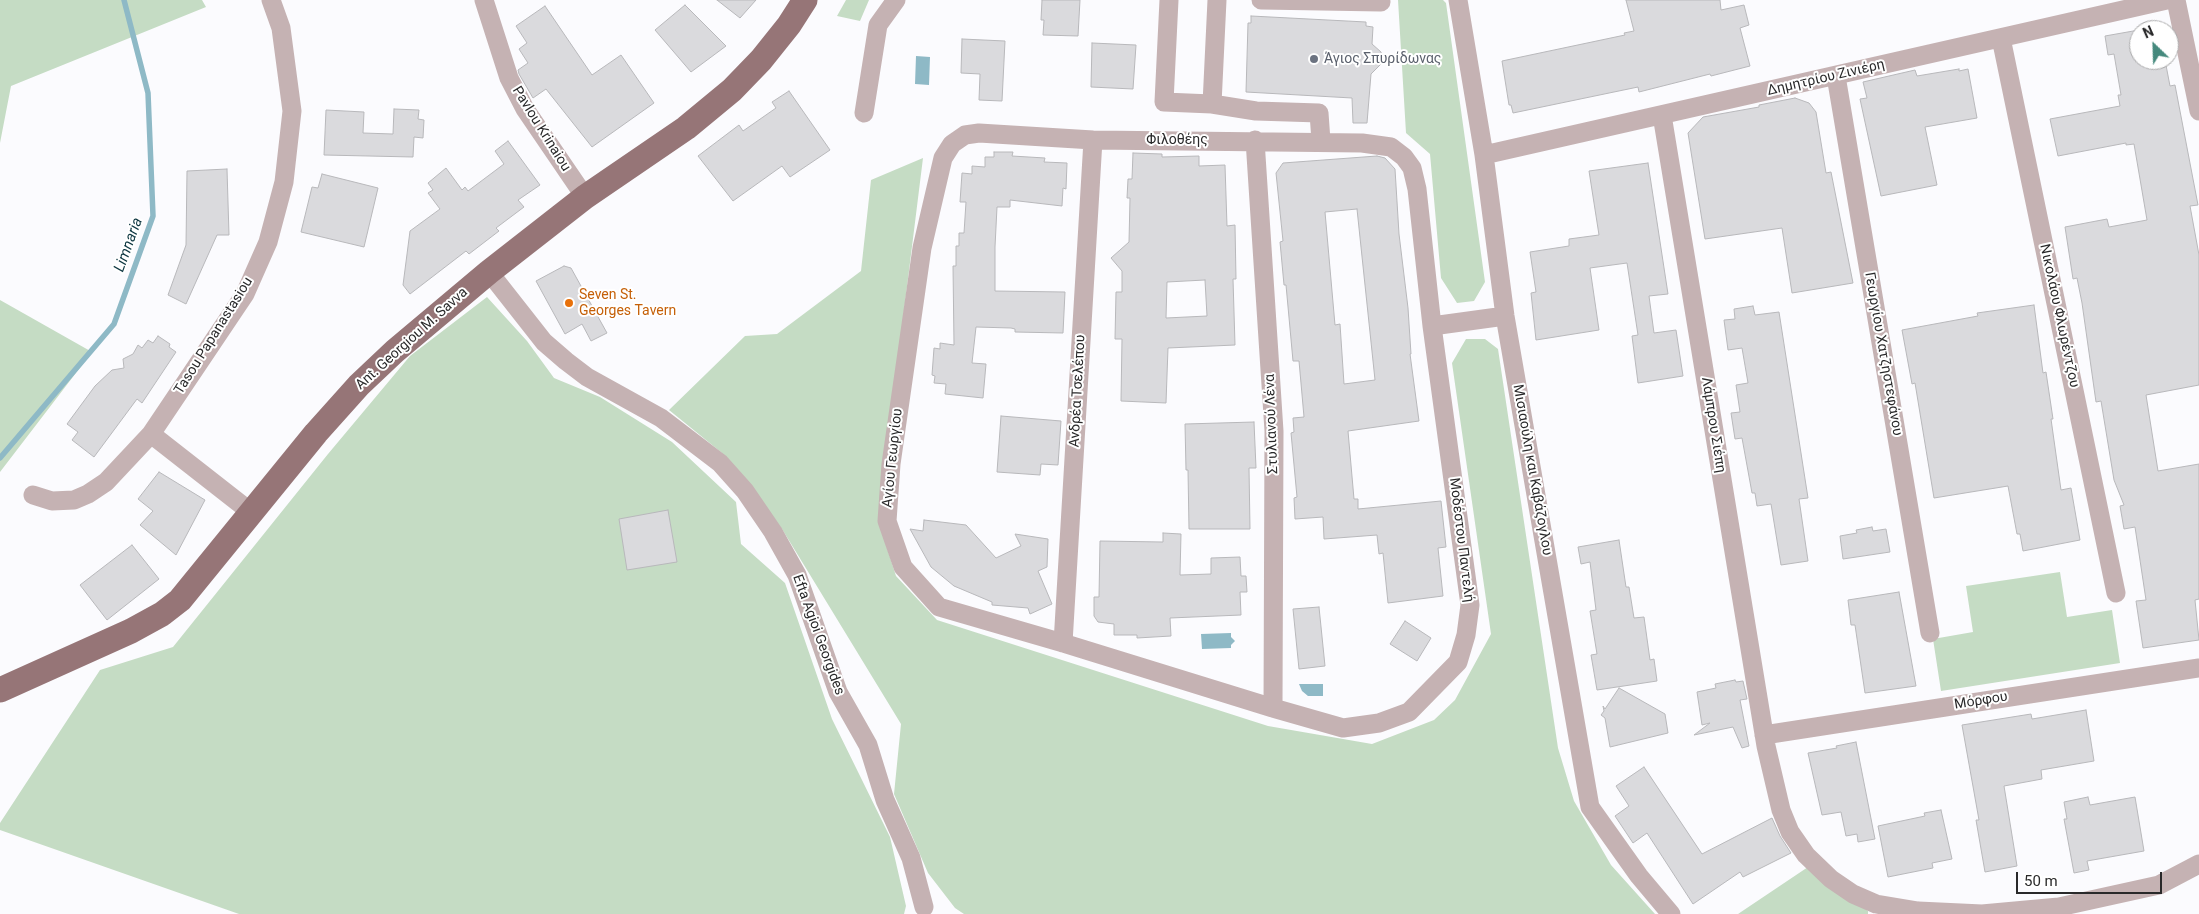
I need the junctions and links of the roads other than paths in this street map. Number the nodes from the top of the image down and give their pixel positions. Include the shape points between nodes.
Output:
1 (271, 0) edge
2 (805, 0) edge
3 (896, 0) edge
4 (1169, 0) edge
5 (1217, 0) edge
6 (1261, 0) edge
7 (1458, 0) edge
8 (2167, 0) edge
9 (2176, 0) edge
10 (490, 2) edge
11 (1381, 2) dead end
12 (2001, 38) junction
13 (1836, 76) junction
14 (1212, 104) junction
15 (2199, 111) edge
16 (864, 112) dead end
17 (1662, 115) junction
18 (1093, 140) junction
19 (1255, 140) junction
20 (1321, 141) junction
21 (1484, 156) junction
22 (942, 158) joint
23 (1412, 168) joint
24 (585, 198) junction
25 (489, 272) junction
26 (1505, 316) junction
27 (1432, 326) junction
28 (152, 434) junction
29 (33, 495) dead end
30 (252, 513) junction
31 (2116, 593) dead end
32 (1930, 633) dead end
33 (1063, 643) junction
34 (2199, 668) edge
35 (0, 690) edge
36 (1273, 708) junction
37 (1764, 735) junction
38 (2199, 864) edge
39 (924, 907) dead end
40 (1671, 914) edge

1 - 28 street, Tasou Papanastasiou via 282,28 292,111 284,182 268,242 245,294
2 - 24 main road, Ant. Georgiou M. Savva via 766,54 732,90 686,128
3 - 16 street via 878,25
4 - 14 street via 1164,102
5 - 14 street
6 - 11 street
7 - 21 street, Μισιαούλη και Καβάζογλου
8 - 12 street, Δημητρίου Ζινιέρη
9 - 15 street
10 - 24 street, Pavlou Krinaiou via 509,78 525,110
12 - 13 street, Δημητρίου Ζινιέρη
12 - 31 street, Νικολάου Φλωρέντζου
13 - 17 street, Δημητρίου Ζινιέρη
13 - 32 street, Γεωργίου Χατζηστεφάνου
14 - 20 street via 1256,111 1319,113
17 - 21 street, Δημητρίου Ζινιέρη
17 - 37 street, Λάμπρου Σιέπη
18 - 19 street, Φιλοθέης
18 - 22 street, Φιλοθέης via 966,134 952,144
18 - 33 street, Ανδρέα Τσελέπου
19 - 20 street, Φιλοθέης
19 - 36 street, Στυλιανού Λένα via 1274,431
20 - 23 street, Φιλοθέης via 1391,147
21 - 26 street, Μισιαούλη και Καβάζογλου
22 - 33 street, Αγίου Γεωργίου via 922,248 886,521 903,567 939,607
23 - 27 street, Μοδέστου Παντελή
24 - 25 main road, Ant. Georgiou M. Savva
25 - 30 main road, Ant. Georgiou M. Savva via 359,386 316,433
25 - 39 street, Efta Agioi Georgides via 544,342 566,361 587,377 661,418 720,463 745,491 797,575 838,692 868,745 886,800 911,858
26 - 27 street
26 - 40 street, Μισιαούλη και Καβάζογλου via 1590,807 1639,876
27 - 36 street, Μοδέστου Παντελή via 1470,605 1458,662 1409,712 1379,722 1343,728
28 - 29 street, Tasou Papanastasiou via 106,482 88,494 74,500 52,501
28 - 30 street
30 - 35 main road, Ant. Georgiou M. Savva via 180,600 162,614 92,650
33 - 36 street, Αγίου Γεωργίου
34 - 37 street, Μόρφου
37 - 38 street, Λάμπρου Σιέπη via 1775,788 1790,832 1806,855 1831,879 1852,894 1876,904 1918,911 1982,914 2059,907 2159,885

